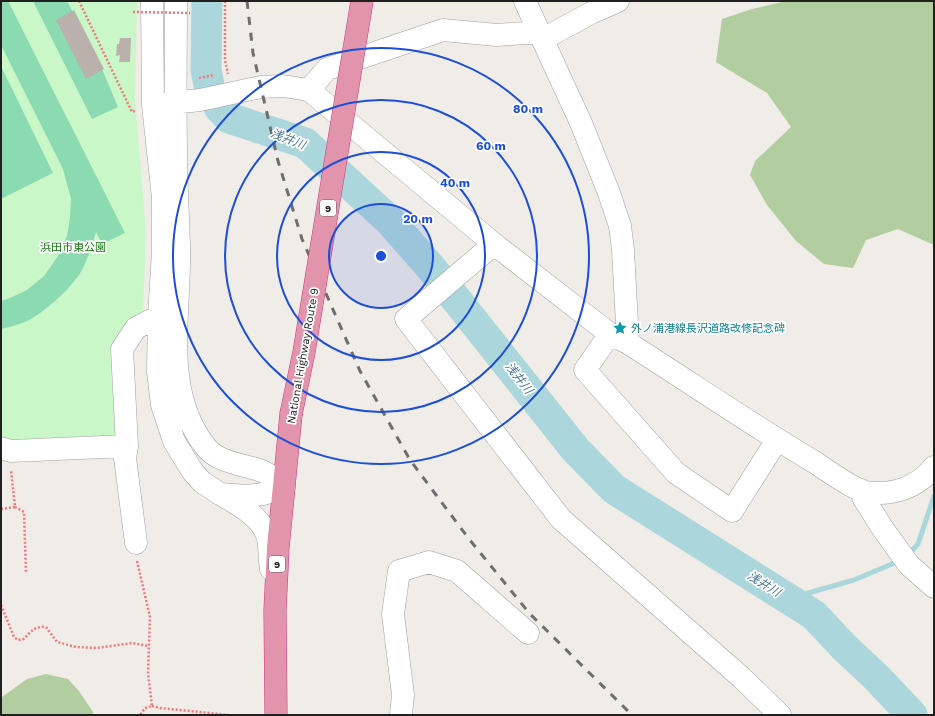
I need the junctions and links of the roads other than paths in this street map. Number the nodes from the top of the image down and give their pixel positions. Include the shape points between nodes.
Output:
1 (152, 1) edge
2 (362, 1) edge
3 (525, 1) edge
4 (618, 1) edge
5 (183, 7) edge
6 (541, 36) junction
7 (309, 90) junction
8 (175, 103) junction
9 (145, 108) junction
10 (494, 244) junction
11 (159, 316) junction
12 (619, 339) junction
13 (777, 440) junction
14 (127, 446) junction
15 (6, 450) edge
16 (934, 468) edge
17 (284, 487) junction
18 (861, 490) junction
19 (220, 494) junction
20 (136, 543) road end
21 (934, 587) edge
22 (275, 610) junction
23 (528, 632) dead end
24 (276, 715) edge
25 (401, 715) edge
26 (780, 715) edge

1 - 9 street
2 - 17 highway, National Highway Route 9 / 9, bridge via 304,352 291,414
3 - 6 street
4 - 6 street
5 - 8 street
6 - 7 street via 443,30 327,69
6 - 12 street via 584,130 620,226 623,250
7 - 8 street via 283,86 261,87
7 - 10 street
8 - 9 street
8 - 17 street via 180,248 176,326 179,384 184,405 206,448 222,459 263,471
9 - 11 street via 163,198
10 - 12 street
10 - 26 street via 406,319 560,519 742,678
11 - 14 street via 136,328 122,349
11 - 19 street via 158,372 167,422 174,441 193,472 202,482
12 - 13 street
12 - 13 street via 585,370 676,472 732,511
13 - 18 street
14 - 15 street
14 - 20 street via 125,458
16 - 18 street via 924,478 905,489 879,493
17 - 19 street via 247,496
17 - 22 highway, National Highway Route 9 / 9
18 - 21 street via 864,499 898,551 909,565
19 - 22 street via 246,509 262,525 268,538
22 - 24 highway, National Highway Route 9 / 9
23 - 25 street via 457,571 429,562 399,571 393,614 403,695

